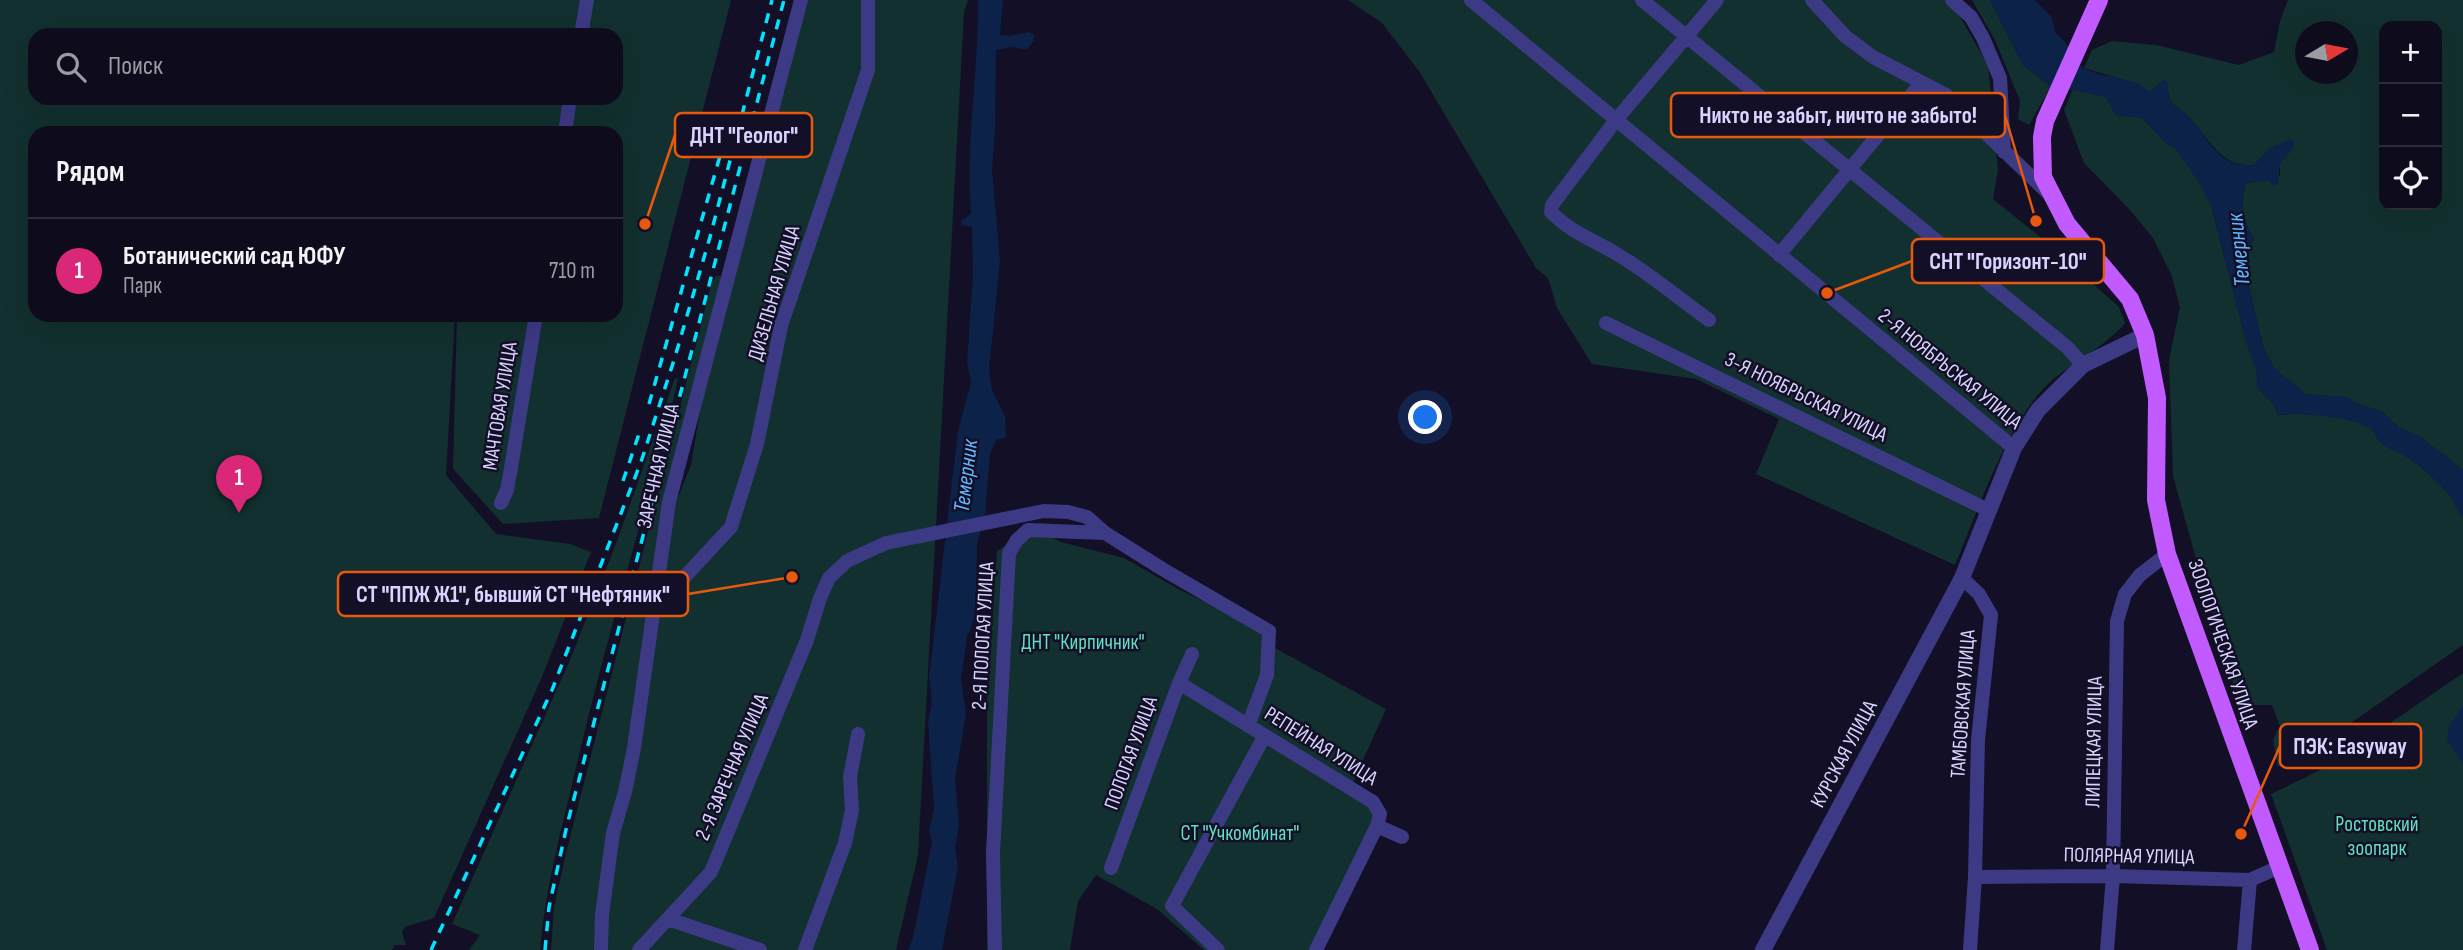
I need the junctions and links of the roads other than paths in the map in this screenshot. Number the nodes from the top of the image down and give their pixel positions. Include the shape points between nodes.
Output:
1 (587, 0) edge
2 (801, 0) edge
3 (868, 0) edge
4 (1471, 0) edge
5 (1642, 0) edge
6 (1717, 0) edge
7 (1812, 0) edge
8 (1952, 0) edge
9 (2099, 0) edge
10 (582, 28) edge
11 (1686, 37) junction
12 (1922, 83) junction
13 (569, 105) edge
14 (1616, 120) junction
15 (566, 126) edge
16 (2004, 152) junction
17 (1849, 171) junction
18 (2052, 197) junction
19 (1779, 255) junction
20 (1709, 320) dead end
21 (535, 322) edge
22 (1606, 323) dead end
23 (2145, 335) junction
24 (2083, 365) junction
25 (2014, 448) junction
26 (501, 503) dead end
27 (1988, 510) junction
28 (1105, 533) junction
29 (2167, 554) junction
30 (1962, 578) junction
31 (652, 612) junction
32 (1192, 654) dead end
33 (1179, 683) junction
34 (1248, 726) junction
35 (858, 734) dead end
36 (1264, 737) junction
37 (1377, 826) junction
38 (1402, 837) dead end
39 (2279, 867) junction
40 (1111, 868) dead end
41 (2113, 876) junction
42 (1975, 877) junction
43 (2250, 880) junction
44 (668, 919) junction
45 (601, 950) edge
46 (639, 950) edge
47 (760, 950) edge
48 (805, 950) edge
49 (995, 950) edge
50 (1218, 950) edge
51 (1316, 950) edge
52 (1763, 950) edge
53 (1970, 950) edge
54 (2107, 950) edge
55 (2244, 950) edge
56 (2310, 950) edge

1 - 10 street
2 - 31 street, ЗАРЕЧНАЯ УЛИЦА via 669,502
3 - 31 street, ДИЗЕЛЬНАЯ УЛИЦА via 868,70 781,326 757,444 731,527
4 - 14 street, 2-Я НОЯБРЬСКАЯ УЛИЦА
5 - 11 street
6 - 11 street
7 - 12 street via 1844,36
8 - 16 street via 1971,17 2000,78
9 - 18 main road, ЗООЛОГИЧЕСКАЯ УЛИЦА via 2045,121 2043,177
11 - 14 street
11 - 17 street
12 - 16 street via 1946,95
12 - 17 street
13 - 15 street
14 - 19 street, 2-Я НОЯБРЬСКАЯ УЛИЦА
14 - 20 street via 1551,212
16 - 18 street
17 - 19 street
17 - 24 street via 2068,348
18 - 23 main road, ЗООЛОГИЧЕСКАЯ УЛИЦА via 2067,224 2130,299
19 - 25 street, 2-Я НОЯБРЬСКАЯ УЛИЦА
21 - 26 street, МАЧТОВАЯ УЛИЦА via 512,468
22 - 27 street, 3-Я НОЯБРЬСКАЯ УЛИЦА
23 - 24 street
23 - 29 main road, ЗООЛОГИЧЕСКАЯ УЛИЦА via 2157,398 2156,500
24 - 25 street via 2038,410
25 - 27 street
27 - 30 street
28 - 34 street, 2-Я ПОЛОГАЯ УЛИЦА via 1269,631 1267,675
28 - 44 street, 2-Я ЗАРЕЧНАЯ УЛИЦА via 1087,517 1044,511 886,543 847,561 829,578 820,598 807,640 710,872
28 - 49 street, 2-Я ПОЛОГАЯ УЛИЦА via 1028,530 1009,553 993,853
29 - 39 main road, ЗООЛОГИЧЕСКАЯ УЛИЦА
29 - 41 street, ЛИПЕЦКАЯ УЛИЦА via 2125,594 2118,621
30 - 42 street, ТАМБОВСКАЯ УЛИЦА via 1979,594 1991,615 1978,740
30 - 52 street, КУРСКАЯ УЛИЦА
31 - 45 street, ЗАРЕЧНАЯ УЛИЦА via 634,748 613,833 601,915
32 - 33 street, ПОЛОГАЯ УЛИЦА
33 - 34 street, РЕПЕЙНАЯ УЛИЦА
33 - 40 street, ПОЛОГАЯ УЛИЦА
34 - 36 street, РЕПЕЙНАЯ УЛИЦА
35 - 48 street via 845,842
36 - 37 street, РЕПЕЙНАЯ УЛИЦА via 1373,802 1380,814
36 - 50 street via 1172,906
37 - 38 street
37 - 51 street
39 - 43 street, ПОЛЯРНАЯ УЛИЦА
39 - 56 main road, ЗООЛОГИЧЕСКАЯ УЛИЦА
41 - 42 street, ПОЛЯРНАЯ УЛИЦА
41 - 43 street, ПОЛЯРНАЯ УЛИЦА
41 - 54 street, ЛИПЕЦКАЯ УЛИЦА
42 - 53 street, ТАМБОВСКАЯ УЛИЦА
43 - 55 street
44 - 46 street, 2-Я ЗАРЕЧНАЯ УЛИЦА
44 - 47 street

